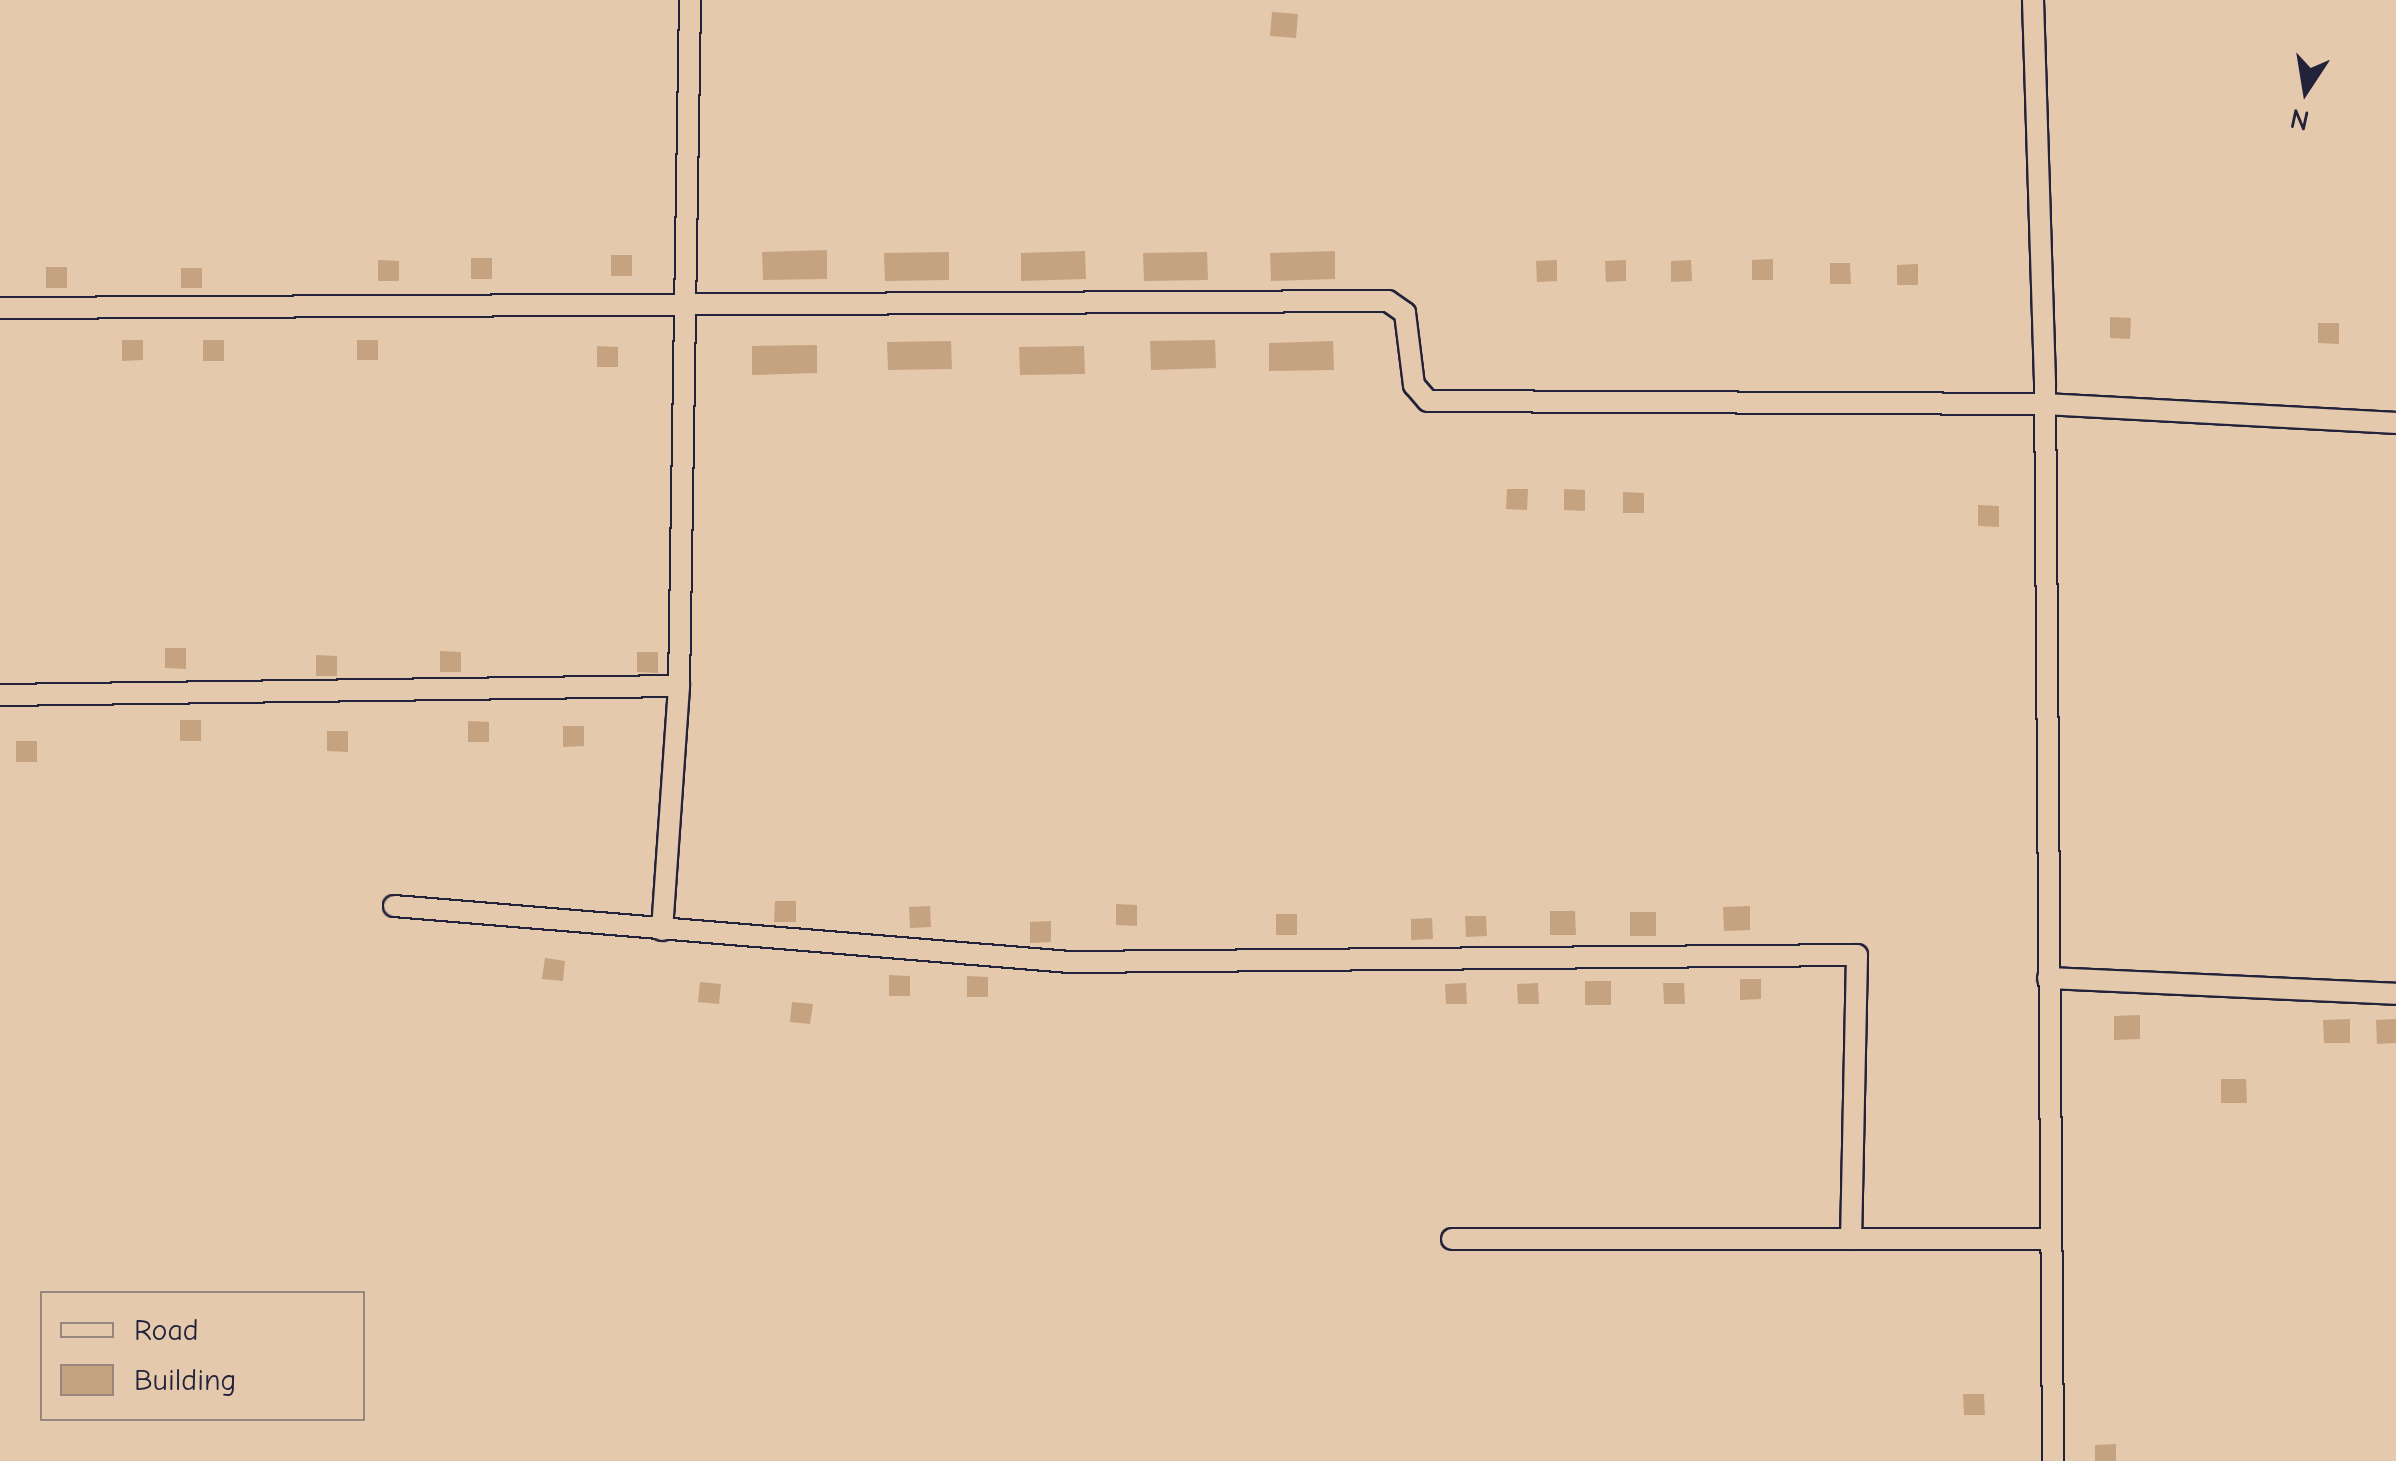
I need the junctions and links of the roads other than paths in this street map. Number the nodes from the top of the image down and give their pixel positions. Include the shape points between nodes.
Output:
1 (690, 0) edge
2 (2033, 0) edge
3 (684, 300) junction
4 (0, 308) edge
5 (2046, 404) junction
6 (2396, 423) edge
7 (679, 686) junction
8 (0, 694) edge
9 (394, 906) dead end
10 (662, 930) junction
11 (2048, 978) junction
12 (2396, 994) edge
13 (1452, 1239) dead end
14 (1851, 1239) junction
15 (2051, 1239) junction
16 (2052, 1461) edge

1 - 3 street
2 - 5 street
3 - 4 street
3 - 5 street via 1388,301 1405,313 1414,386 1428,401
3 - 7 street
5 - 6 street
5 - 11 street
7 - 8 street
7 - 10 street
9 - 10 street
10 - 14 street via 1070,962 1857,955
11 - 12 street
11 - 15 street
13 - 14 street
14 - 15 street
15 - 16 street

